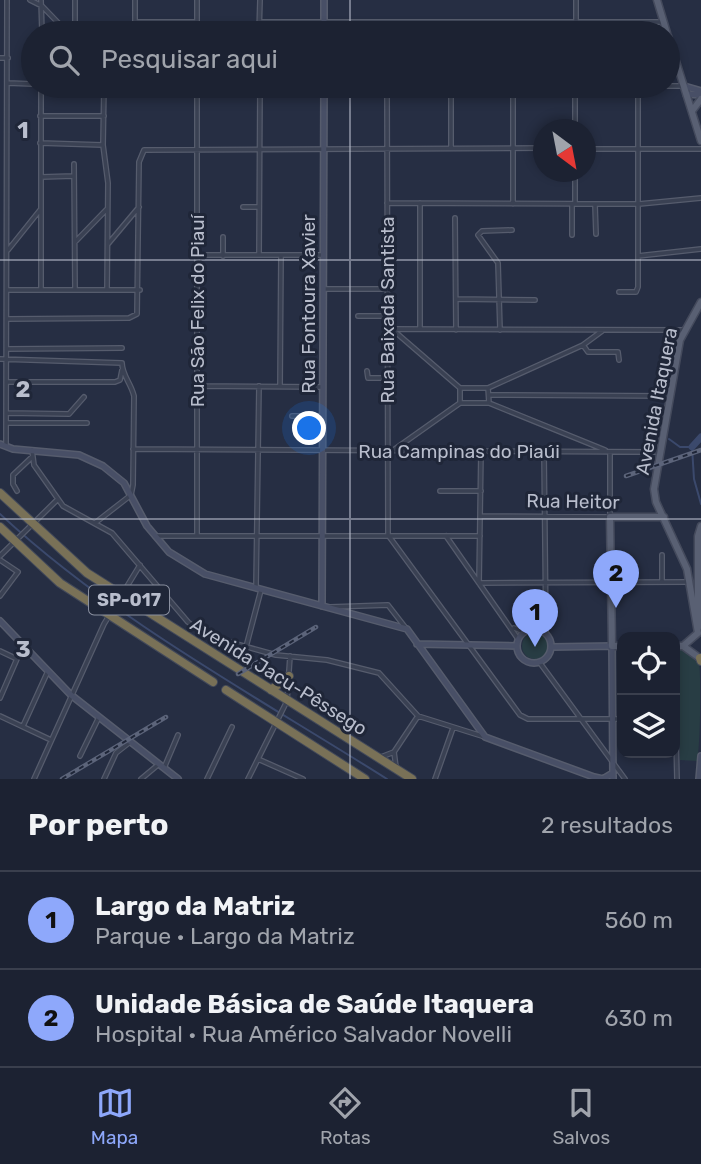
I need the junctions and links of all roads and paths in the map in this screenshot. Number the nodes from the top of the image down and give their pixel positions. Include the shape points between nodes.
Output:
1 (7, 0) edge
2 (30, 0) edge
3 (41, 0) edge
4 (75, 0) edge
5 (135, 0) edge
6 (197, 0) edge
7 (260, 0) edge
8 (324, 0) edge
9 (576, 0) edge
10 (657, 0) edge
11 (42, 6) junction
12 (42, 21) edge
13 (56, 21) edge
14 (75, 21) edge
15 (135, 21) edge
16 (197, 21) edge
17 (260, 21) edge
18 (324, 21) edge
19 (576, 21) edge
20 (663, 21) edge
21 (0, 58) edge
22 (8, 58) junction
23 (680, 74) edge
24 (8, 83) junction
25 (21, 84) edge
26 (680, 86) edge
27 (684, 86) junction
28 (686, 94) junction
29 (701, 95) edge
30 (41, 98) edge
31 (104, 98) edge
32 (197, 98) edge
33 (260, 98) edge
34 (324, 98) edge
35 (387, 98) edge
36 (451, 98) edge
37 (513, 98) edge
38 (575, 98) edge
39 (638, 98) edge
40 (692, 111) junction
41 (40, 116) junction
42 (104, 116) junction
43 (575, 119) edge
44 (701, 141) edge
45 (40, 143) junction
46 (103, 145) junction
47 (260, 147) junction
48 (0, 148) edge
49 (8, 148) junction
50 (197, 148) junction
51 (324, 148) junction
52 (387, 148) junction
53 (451, 148) junction
54 (513, 148) junction
55 (533, 148) edge
56 (596, 149) edge
57 (639, 149) junction
58 (701, 149) edge
59 (74, 164) dead end
60 (74, 176) junction
61 (41, 177) junction
62 (575, 182) edge
63 (701, 198) edge
64 (387, 203) junction
65 (420, 203) junction
66 (513, 204) junction
67 (574, 204) junction
68 (639, 204) junction
69 (595, 205) junction
70 (140, 206) junction
71 (243, 207) dead end
72 (259, 207) junction
73 (42, 209) junction
74 (107, 209) junction
75 (455, 218) dead end
76 (512, 230) dead end
77 (596, 234) dead end
78 (572, 235) dead end
79 (222, 237) dead end
80 (75, 242) junction
81 (107, 245) junction
82 (701, 249) edge
83 (7, 251) junction
84 (198, 255) junction
85 (281, 255) junction
86 (324, 255) junction
87 (223, 256) junction
88 (258, 256) junction
89 (638, 256) junction
90 (0, 280) edge
91 (7, 280) junction
92 (41, 289) junction
93 (75, 289) junction
94 (107, 289) junction
95 (324, 289) junction
96 (387, 289) junction
97 (7, 290) junction
98 (140, 290) junction
99 (619, 292) dead end
100 (456, 299) junction
101 (500, 299) junction
102 (535, 300) dead end
103 (701, 302) edge
104 (358, 316) dead end
105 (387, 316) junction
106 (7, 318) junction
107 (389, 329) junction
108 (420, 329) junction
109 (456, 330) junction
110 (500, 330) junction
111 (603, 330) junction
112 (683, 330) junction
113 (583, 345) junction
114 (122, 348) dead end
115 (7, 349) junction
116 (0, 359) edge
117 (7, 359) junction
118 (619, 360) dead end
119 (122, 370) junction
120 (366, 371) dead end
121 (387, 377) junction
122 (7, 382) junction
123 (197, 386) junction
124 (258, 386) junction
125 (280, 386) junction
126 (323, 387) junction
127 (488, 387) junction
128 (460, 388) junction
129 (489, 395) junction
130 (670, 396) junction
131 (0, 397) edge
132 (7, 397) junction
133 (84, 397) dead end
134 (460, 403) junction
135 (489, 403) junction
136 (7, 413) junction
137 (292, 416) dead end
138 (323, 416) junction
139 (7, 423) junction
140 (86, 423) dead end
141 (3, 446) edge
142 (133, 449) junction
143 (196, 450) junction
144 (259, 450) junction
145 (323, 450) junction
146 (387, 450) junction
147 (393, 450) junction
148 (481, 451) junction
149 (608, 451) junction
150 (544, 452) junction
151 (660, 452) junction
152 (32, 454) junction
153 (17, 491) dead end
154 (440, 491) dead end
155 (481, 491) junction
156 (0, 493) edge
157 (131, 495) junction
158 (57, 500) junction
159 (660, 509) junction
160 (481, 516) junction
161 (546, 516) junction
162 (610, 517) junction
163 (654, 517) junction
164 (664, 517) junction
165 (95, 523) junction
166 (32, 525) junction
167 (701, 526) edge
168 (0, 527) edge
169 (388, 535) junction
170 (153, 536) junction
171 (197, 536) junction
172 (259, 536) junction
173 (323, 536) junction
174 (446, 536) junction
175 (481, 536) junction
176 (17, 540) junction
177 (662, 555) dead end
178 (0, 558) edge
179 (141, 565) junction
180 (546, 581) junction
181 (611, 581) junction
182 (662, 582) junction
183 (688, 582) junction
184 (479, 583) junction
185 (259, 590) junction
186 (0, 596) edge
187 (120, 597) junction
188 (325, 607) junction
189 (111, 612) junction
190 (0, 621) edge
191 (513, 627) junction
192 (407, 629) junction
193 (524, 632) junction
194 (698, 633) junction
195 (546, 634) junction
196 (517, 643) junction
197 (417, 644) junction
198 (23, 645) junction
199 (469, 646) junction
200 (612, 646) junction
201 (617, 646) edge
202 (683, 646) joint
203 (246, 647) junction
204 (552, 647) junction
205 (0, 652) edge
206 (290, 656) junction
207 (17, 659) junction
208 (701, 659) edge
209 (540, 663) junction
210 (48, 671) junction
211 (289, 676) junction
212 (213, 681) dead end
213 (0, 682) edge
214 (6, 685) junction
215 (226, 690) dead end
216 (271, 690) junction
217 (71, 695) junction
218 (0, 698) edge
219 (286, 703) junction
220 (0, 716) edge
221 (99, 716) junction
222 (418, 716) junction
223 (611, 718) junction
224 (277, 719) junction
225 (581, 719) junction
226 (617, 719) edge
227 (23, 726) junction
228 (232, 727) dead end
229 (453, 728) junction
230 (178, 735) dead end
231 (482, 737) junction
232 (51, 740) junction
233 (131, 741) junction
234 (394, 752) junction
235 (80, 756) dead end
236 (701, 756) edge
237 (378, 758) junction
238 (676, 758) edge
239 (258, 759) junction
240 (612, 761) junction
241 (162, 766) junction
242 (351, 771) junction
243 (398, 771) junction
244 (613, 776) edge
245 (34, 779) edge
246 (104, 779) edge
247 (141, 779) edge
248 (177, 779) edge
249 (207, 779) edge
250 (248, 779) edge
251 (303, 779) edge
252 (359, 779) edge
253 (365, 779) edge
254 (412, 779) edge
255 (435, 779) edge
256 (625, 779) edge
257 (677, 779) edge
258 (699, 779) edge

1 - 22 street
2 - 11 street
3 - 11 street
4 - 14 street
5 - 15 street
6 - 16 street
7 - 17 street
8 - 18 main road
9 - 19 street
10 - 20 main road
11 - 12 street
11 - 13 street
21 - 22 street
22 - 24 street
23 - 27 main road
24 - 25 street
24 - 49 street
26 - 27 street
27 - 28 main road
27 - 29 main road
28 - 29 main road
28 - 40 main road
29 - 40 main road
30 - 41 street
31 - 42 street
32 - 50 street, Rua São Felix do Piauí
33 - 47 street
34 - 51 main road, Rua Fontoura Xavier
35 - 52 street, Rua Baixada Santista
36 - 53 street
37 - 54 street
38 - 43 street
39 - 57 street
40 - 44 main road
41 - 42 street
41 - 45 street
42 - 46 street
45 - 46 street
45 - 61 street
46 - 74 street
47 - 50 street
47 - 51 street
47 - 72 street
48 - 49 street
49 - 83 street
50 - 70 street via 144,150
50 - 84 street, Rua São Felix do Piauí
51 - 52 street
51 - 86 main road, Rua Fontoura Xavier
52 - 53 street
52 - 64 street, Rua Baixada Santista
53 - 54 street
54 - 55 street
54 - 66 street
56 - 57 street
57 - 58 street
57 - 68 street
59 - 60 street
60 - 61 street
60 - 80 street
61 - 73 street
62 - 67 street
63 - 68 street
64 - 65 street
64 - 96 street, Rua Baixada Santista
65 - 66 street
65 - 108 street
66 - 67 street
67 - 69 street
67 - 78 street
68 - 69 street
68 - 89 street
69 - 77 street
70 - 81 street
70 - 98 street
71 - 72 street
72 - 88 street
73 - 83 street
73 - 92 street
74 - 80 street
74 - 81 street
75 - 100 street
76 - 101 street via 478,235 498,263
79 - 87 street
80 - 93 street
81 - 94 street
82 - 89 street
83 - 91 street
84 - 87 street
84 - 123 street, Rua São Felix do Piauí
85 - 86 street
85 - 88 street
85 - 125 street
86 - 95 main road, Rua Fontoura Xavier
87 - 88 street
89 - 99 street via 637,291
90 - 91 street
91 - 97 street
92 - 93 street
92 - 97 street
93 - 94 street
94 - 98 street
95 - 96 street
95 - 126 main road, Rua Fontoura Xavier
96 - 105 street, Rua Baixada Santista
97 - 106 street
98 - 106 street via 139,310 133,317
100 - 101 street
100 - 109 street
101 - 102 street
101 - 110 street
103 - 112 main road, Avenida Itaquera
104 - 105 street
105 - 107 street, Rua Baixada Santista
106 - 115 street
107 - 108 street
107 - 121 street, Rua Baixada Santista
107 - 128 street
108 - 109 street
109 - 110 street
110 - 111 street
111 - 112 street
111 - 113 street
112 - 130 main road, Avenida Itaquera
113 - 118 street via 588,352 618,352
113 - 127 street
114 - 115 street
115 - 117 street
116 - 117 street
117 - 119 street via 116,361 122,363
117 - 122 street
119 - 122 street via 115,382
119 - 142 street via 134,396
120 - 121 street via 368,378
121 - 146 street, Rua Baixada Santista
122 - 132 street
123 - 124 street
123 - 143 street, Rua São Felix do Piauí
124 - 125 street
124 - 144 street
125 - 126 street
126 - 138 main road, Rua Fontoura Xavier
127 - 128 street
127 - 129 street
128 - 134 street
129 - 130 street
129 - 135 street
130 - 151 main road, Avenida Itaquera
131 - 132 street
132 - 136 street
133 - 136 street via 69,414
134 - 135 street
134 - 147 street
135 - 149 street
136 - 139 street
137 - 138 street
138 - 145 main road, Rua Fontoura Xavier
139 - 140 street
139 - 141 street
141 - 152 main road
142 - 143 street, Rua Campinas do Piaúi
142 - 157 street
143 - 144 street, Rua Campinas do Piaúi
143 - 171 street, Rua São Felix do Piauí
144 - 145 street, Rua Campinas do Piaúi
144 - 172 street
145 - 146 street, Rua Campinas do Piaúi
145 - 173 main road, Rua Fontoura Xavier
146 - 147 street, Rua Campinas do Piaúi
146 - 169 street, Rua Baixada Santista
147 - 148 street, Rua Campinas do Piaúi
148 - 150 street, Rua Campinas do Piaúi
148 - 155 street
149 - 150 street, Rua Campinas do Piaúi
149 - 151 street, Rua Campinas do Piaúi
149 - 162 street
150 - 161 street
151 - 159 main road, Avenida Itaquera via 654,488
152 - 153 street via 13,475
152 - 157 main road via 69,453 88,458 120,479
152 - 158 street
154 - 155 street
155 - 160 street
156 - 166 highway, Avenida Jacu-Pêssego / SP-017
157 - 165 street
157 - 170 main road
158 - 165 street via 71,513
158 - 166 street
159 - 163 main road
159 - 164 main road, Avenida Itaquera
160 - 161 street, Rua Heitor
160 - 175 street
161 - 162 street, Rua Heitor
161 - 180 street
162 - 163 main road, Rua Heitor
162 - 181 main road
163 - 164 main road, Rua Heitor
164 - 183 main road, Avenida Itaquera via 684,558
165 - 179 street via 112,533
166 - 176 street
166 - 187 highway, Avenida Jacu-Pêssego / SP-017
167 - 194 main road
168 - 176 highway, Avenida Jacu-Pêssego / SP-017
169 - 173 street
169 - 174 street
169 - 199 street
170 - 171 street
170 - 185 main road via 194,569
171 - 172 street
172 - 173 street
172 - 185 street
173 - 188 main road, Rua Fontoura Xavier
174 - 175 street
174 - 184 street
175 - 184 street
176 - 178 street
176 - 189 highway, Avenida Jacu-Pêssego / SP-017 via 60,583
177 - 182 street
178 - 186 street via 18,574
179 - 187 street
179 - 203 street via 198,631
180 - 181 street
180 - 184 street
180 - 195 street
181 - 182 street
181 - 200 main road
182 - 183 street
183 - 194 main road, Avenida Itaquera
184 - 191 street
185 - 188 main road
185 - 203 street
187 - 189 street
187 - 216 highway, Avenida Jacu-Pêssego / SP-017
188 - 192 main road
188 - 192 street via 388,606
189 - 212 highway, Avenida Jacu-Pêssego / SP-017
189 - 217 street
190 - 198 main road
191 - 193 street
191 - 196 street
192 - 197 main road
193 - 195 main road via 536,629
193 - 196 main road
194 - 202 main road
195 - 204 main road
196 - 199 main road
196 - 209 main road via 525,661
197 - 199 main road
197 - 231 main road
198 - 207 street
198 - 210 main road
199 - 225 street via 520,715
200 - 201 main road
200 - 204 main road
200 - 223 main road
202 - 208 main road
203 - 206 street
204 - 209 main road
205 - 207 street
206 - 211 street
206 - 222 street via 379,673
207 - 214 street
209 - 225 street
210 - 217 main road
210 - 227 street
211 - 216 highway
211 - 219 street
213 - 214 street
214 - 218 street
215 - 224 highway, Avenida Jacu-Pêssego
216 - 219 highway, Avenida Jacu-Pêssego / SP-017
217 - 221 main road
217 - 232 street
219 - 224 street
219 - 237 highway, Avenida Jacu-Pêssego / SP-017
220 - 227 street
221 - 233 main road
221 - 235 street
222 - 229 street
222 - 234 street
223 - 225 street
223 - 226 street
223 - 240 main road
224 - 239 street
224 - 242 highway, Avenida Jacu-Pêssego
225 - 240 street
227 - 232 street
228 - 249 street
229 - 231 street
229 - 255 street
230 - 241 street
231 - 244 main road via 594,777
232 - 245 street
233 - 241 main road
233 - 246 street via 116,753
234 - 237 street
234 - 243 street
236 - 258 main road
237 - 243 highway, Avenida Jacu-Pêssego / SP-017
238 - 257 street
239 - 250 street
239 - 251 street
240 - 244 main road
240 - 256 street
241 - 247 street
241 - 248 main road
242 - 252 highway
242 - 253 highway, Avenida Jacu-Pêssego
243 - 254 highway, Avenida Jacu-Pêssego / SP-017

